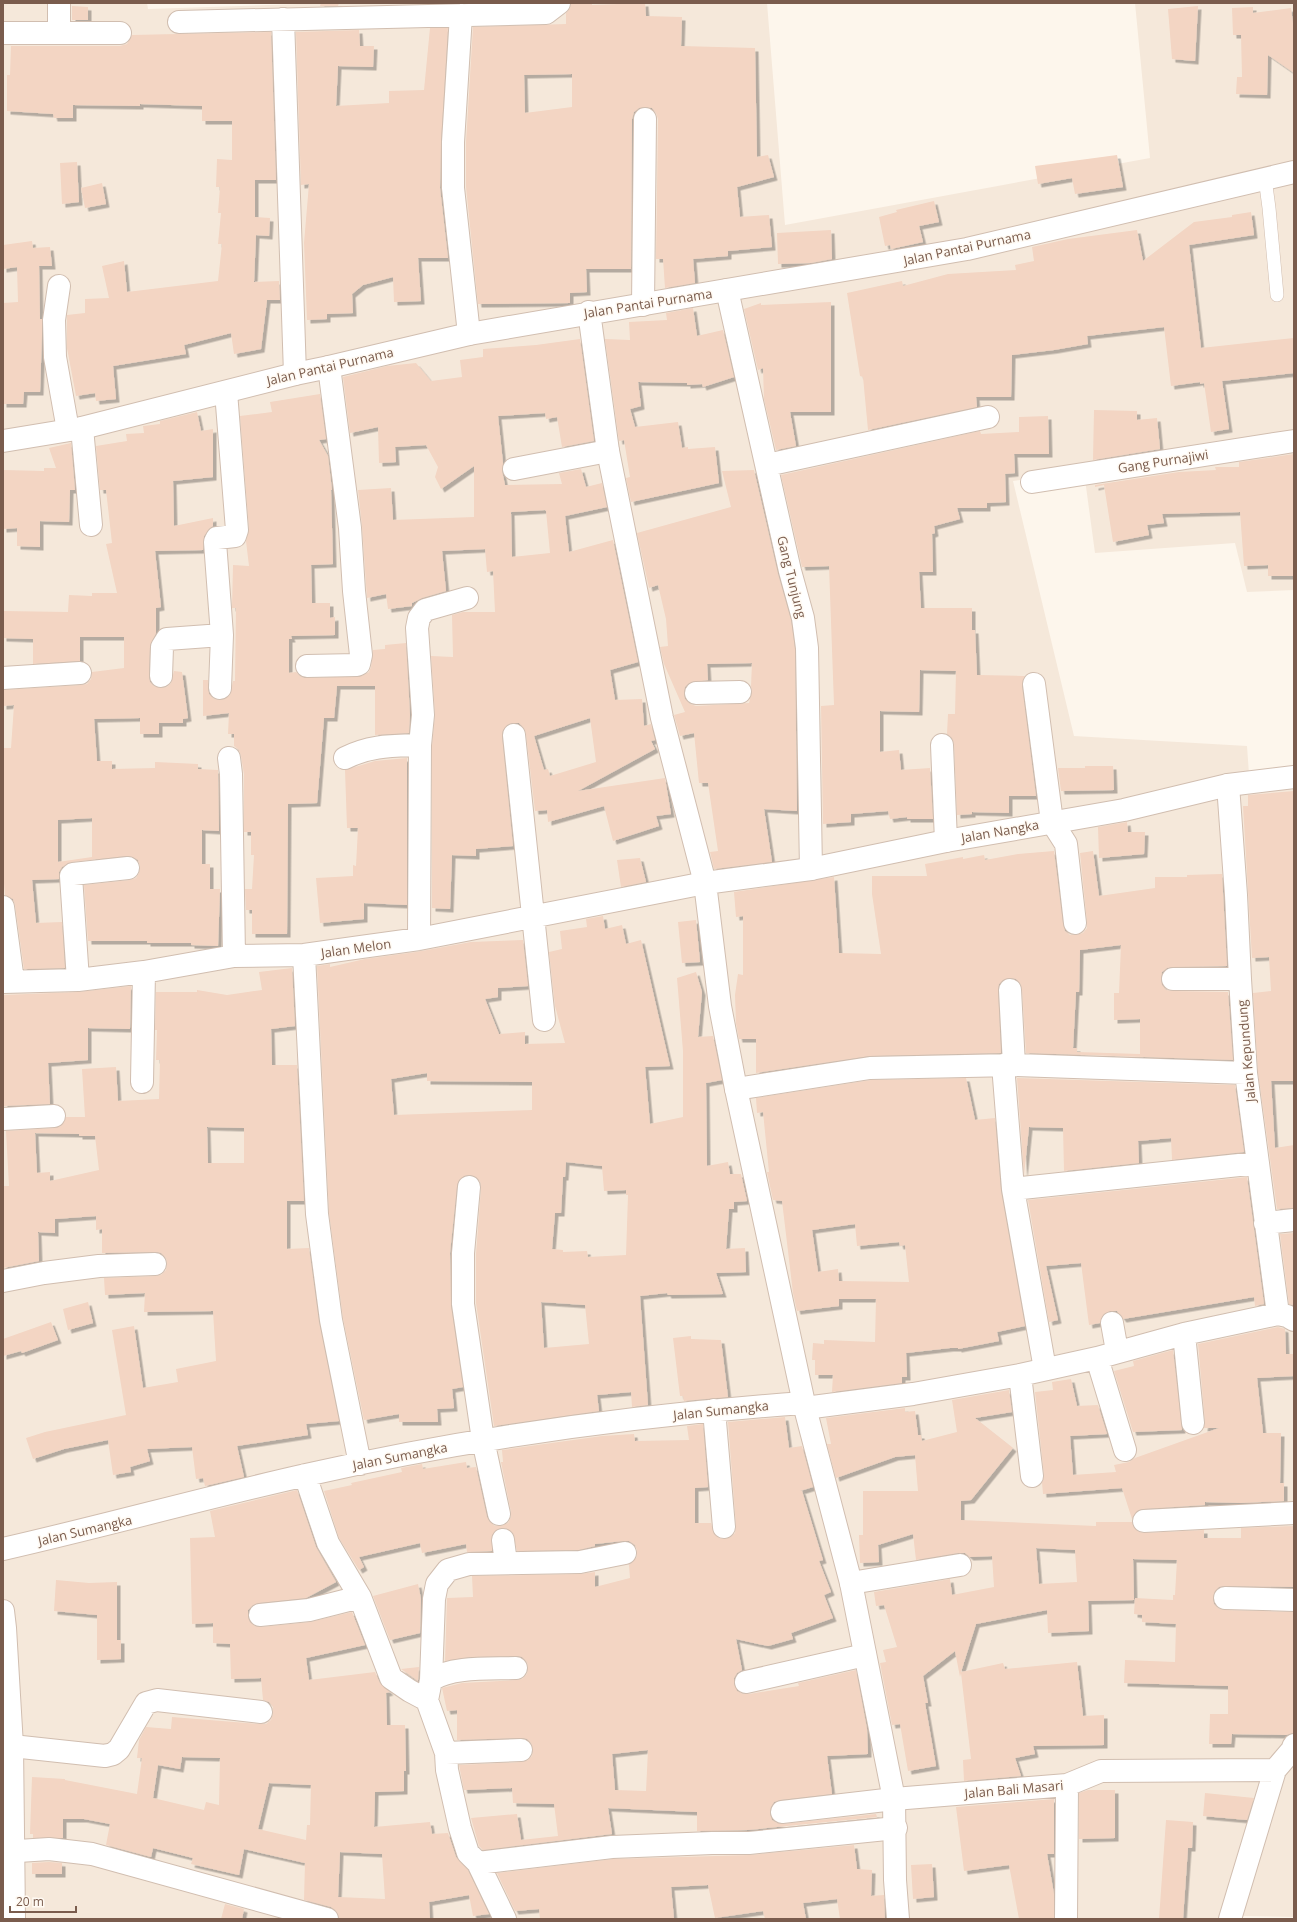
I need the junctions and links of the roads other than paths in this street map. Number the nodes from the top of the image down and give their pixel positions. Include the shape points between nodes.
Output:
1 (59, 3) edge
2 (559, 3) edge
3 (461, 15) junction
4 (282, 19) junction
5 (179, 22) dead end
6 (59, 32) junction
7 (3, 33) edge
8 (120, 33) dead end
9 (645, 119) dead end
10 (1294, 172) edge
11 (1265, 178) junction
12 (59, 286) dead end
13 (727, 290) junction
14 (1277, 295) dead end
15 (643, 305) junction
16 (589, 312) junction
17 (469, 334) junction
18 (329, 367) junction
19 (295, 374) junction
20 (226, 392) junction
21 (988, 417) dead end
22 (75, 429) junction
23 (3, 441) edge
24 (1294, 441) edge
25 (608, 451) junction
26 (767, 465) junction
27 (514, 469) dead end
28 (1032, 482) dead end
29 (92, 525) dead end
30 (467, 598) dead end
31 (222, 635) junction
32 (307, 666) dead end
33 (80, 673) dead end
34 (161, 676) dead end
35 (3, 678) edge
36 (1034, 684) dead end
37 (220, 688) dead end
38 (740, 692) dead end
39 (696, 693) dead end
40 (514, 735) dead end
41 (420, 745) junction
42 (942, 745) dead end
43 (229, 758) dead end
44 (345, 758) dead end
45 (1294, 777) edge
46 (1228, 785) junction
47 (1052, 822) junction
48 (946, 841) junction
49 (128, 868) dead end
50 (810, 869) junction
51 (705, 882) junction
52 (3, 907) edge
53 (534, 916) junction
54 (1075, 923) dead end
55 (419, 939) junction
56 (304, 955) junction
57 (234, 956) junction
58 (144, 972) junction
59 (1173, 979) dead end
60 (1240, 979) junction
61 (78, 980) junction
62 (8, 982) edge
63 (1010, 990) dead end
64 (544, 1020) dead end
65 (1009, 1065) junction
66 (1246, 1073) junction
67 (142, 1082) dead end
68 (736, 1089) junction
69 (54, 1116) dead end
70 (3, 1119) edge
71 (1258, 1163) junction
72 (469, 1187) dead end
73 (1012, 1189) junction
74 (1294, 1220) edge
75 (1265, 1223) junction
76 (155, 1264) dead end
77 (3, 1281) edge
78 (1286, 1317) edge
79 (1112, 1323) dead end
80 (1184, 1334) junction
81 (1107, 1354) junction
82 (1045, 1369) junction
83 (1020, 1375) junction
84 (804, 1406) junction
85 (714, 1410) junction
86 (1193, 1423) dead end
87 (483, 1440) junction
88 (1125, 1450) dead end
89 (360, 1464) junction
90 (305, 1475) junction
91 (1032, 1476) dead end
92 (1294, 1513) edge
93 (499, 1514) dead end
94 (1144, 1521) dead end
95 (724, 1526) dead end
96 (503, 1540) dead end
97 (3, 1549) edge
98 (625, 1553) dead end
99 (506, 1563) junction
100 (960, 1565) dead end
101 (851, 1582) junction
102 (360, 1597) junction
103 (1225, 1598) dead end
104 (1294, 1600) edge
105 (3, 1611) edge
106 (260, 1615) dead end
107 (865, 1655) junction
108 (516, 1668) dead end
109 (746, 1682) dead end
110 (429, 1690) junction
111 (261, 1712) dead end
112 (1294, 1745) edge
113 (12, 1746) junction
114 (521, 1750) dead end
115 (446, 1753) junction
116 (1275, 1770) junction
117 (1067, 1785) junction
118 (894, 1800) junction
119 (782, 1812) dead end
120 (896, 1828) junction
121 (8, 1851) edge
122 (478, 1863) junction
123 (14, 1919) edge
124 (327, 1919) edge
125 (505, 1919) edge
126 (898, 1919) edge
127 (1066, 1919) edge
128 (1230, 1919) edge

1 - 6 street
2 - 3 street via 546,13
3 - 4 street
3 - 17 street via 453,142 453,188
4 - 5 street
4 - 19 street
6 - 7 street
6 - 8 street
9 - 15 street
10 - 11 street, Jalan Pantai Purnama
11 - 13 street, Jalan Pantai Purnama via 967,249
11 - 14 lane
12 - 22 street via 54,320 55,357
13 - 15 street, Jalan Pantai Purnama
13 - 26 street, Gang Tunjung
15 - 16 street, Jalan Pantai Purnama
16 - 17 street, Jalan Pantai Purnama
16 - 25 street
17 - 18 street, Jalan Pantai Purnama
18 - 19 street, Jalan Pantai Purnama
18 - 32 street via 350,528 361,655 357,666
19 - 20 street, Jalan Pantai Purnama
20 - 22 street, Jalan Pantai Purnama
20 - 31 street via 237,530 235,536 217,538 215,542
21 - 26 street
22 - 23 street, Jalan Pantai Purnama
22 - 29 street
24 - 28 street, Gang Purnajiwi
25 - 27 street
25 - 51 street via 662,718
26 - 50 street, Gang Tunjung via 803,618 807,648
30 - 41 street via 425,610 419,618 417,628 423,715
31 - 34 street via 167,639 162,647
31 - 37 street
33 - 35 street
36 - 47 street
38 - 39 street
40 - 53 street
41 - 44 street via 377,747
41 - 55 street
42 - 48 street
43 - 57 street
45 - 46 street, Jalan Nangka
46 - 47 street, Jalan Nangka via 1124,810
46 - 60 street, Jalan Kepundung
47 - 48 street, Jalan Nangka
47 - 54 street via 1066,844
48 - 50 street, Jalan Nangka
49 - 61 street via 71,876
50 - 51 street, Jalan Nangka
51 - 53 street, Jalan Melon
51 - 68 street via 720,1006
52 - 62 street
53 - 55 street, Jalan Melon
53 - 64 street
55 - 56 street, Jalan Melon
56 - 57 street, Jalan Melon
56 - 89 street via 317,1214 331,1320
57 - 58 street, Jalan Melon
58 - 61 street, Jalan Melon
58 - 67 street
59 - 60 street
60 - 66 street, Jalan Kepundung
61 - 62 street, Jalan Melon
63 - 65 street
65 - 66 street
65 - 68 street via 870,1068
65 - 73 street
66 - 71 street, Jalan Kepundung
68 - 84 street
69 - 70 street
71 - 73 street
71 - 75 street, Jalan Kepundung
72 - 87 street via 463,1253 463,1304
73 - 82 street
74 - 75 street
75 - 78 street, Jalan Kepundung
76 - 77 street via 99,1266
78 - 80 street, Jalan Sumangka
79 - 81 street
80 - 81 street, Jalan Sumangka
80 - 86 street
81 - 82 street, Jalan Sumangka
81 - 88 street
82 - 83 street, Jalan Sumangka
83 - 84 street, Jalan Sumangka via 913,1394
83 - 91 street
84 - 85 street, Jalan Sumangka
84 - 101 street
85 - 87 street, Jalan Sumangka
85 - 95 street
87 - 89 street, Jalan Sumangka
87 - 93 street
89 - 90 street, Jalan Sumangka
90 - 97 street, Jalan Sumangka
90 - 102 street via 328,1543
92 - 94 street
96 - 99 street
98 - 99 street via 580,1562
99 - 110 street via 469,1564 448,1570 437,1584
100 - 101 street
101 - 107 street
102 - 106 street via 309,1610
102 - 110 street via 391,1678 410,1691
103 - 104 street
105 - 113 street
107 - 109 street
107 - 118 street
108 - 110 street via 470,1669 439,1675
110 - 115 street
111 - 113 street via 157,1700 146,1703 119,1750 113,1754 105,1756
112 - 116 street
113 - 121 street
114 - 115 street
115 - 122 street via 447,1770 460,1828 468,1852
116 - 117 street, Jalan Bali Masari via 1101,1771
116 - 128 street
117 - 118 street, Jalan Bali Masari
117 - 127 street
118 - 119 street, Jalan Bali Masari
118 - 120 street
120 - 122 street via 749,1843 712,1842 612,1847
120 - 126 street via 895,1880
121 - 123 street
121 - 124 street via 49,1849 92,1854
122 - 125 street

